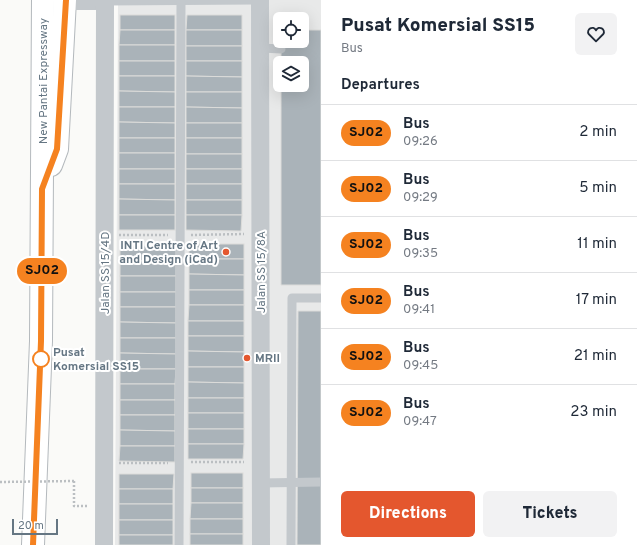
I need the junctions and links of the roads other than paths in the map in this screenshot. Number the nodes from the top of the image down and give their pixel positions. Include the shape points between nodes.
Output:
1 (43, 0) edge
2 (66, 0) edge
3 (105, 0) edge
4 (181, 0) edge
5 (257, 0) edge
6 (260, 0) edge
7 (261, 48) junction
8 (273, 48) edge
9 (42, 189) junction
10 (321, 298) edge
11 (291, 482) junction
12 (321, 482) edge
13 (261, 483) junction
14 (34, 545) edge
15 (104, 545) edge
16 (179, 545) edge
17 (261, 545) edge
18 (291, 545) edge

1 - 9 highway, New Pantai Expressway
2 - 3 street
2 - 9 highway via 57,149
3 - 4 lane
3 - 15 street, Jalan SS 15/4D
4 - 5 lane
4 - 16 lane
6 - 7 street, Jalan SS 15/8A
7 - 8 lane
7 - 13 street, Jalan SS 15/8A
9 - 14 highway, New Pantai Expressway via 41,341
10 - 11 lane via 292,298
11 - 12 lane
11 - 13 lane
11 - 18 lane
13 - 17 street, Jalan SS 15/8A

